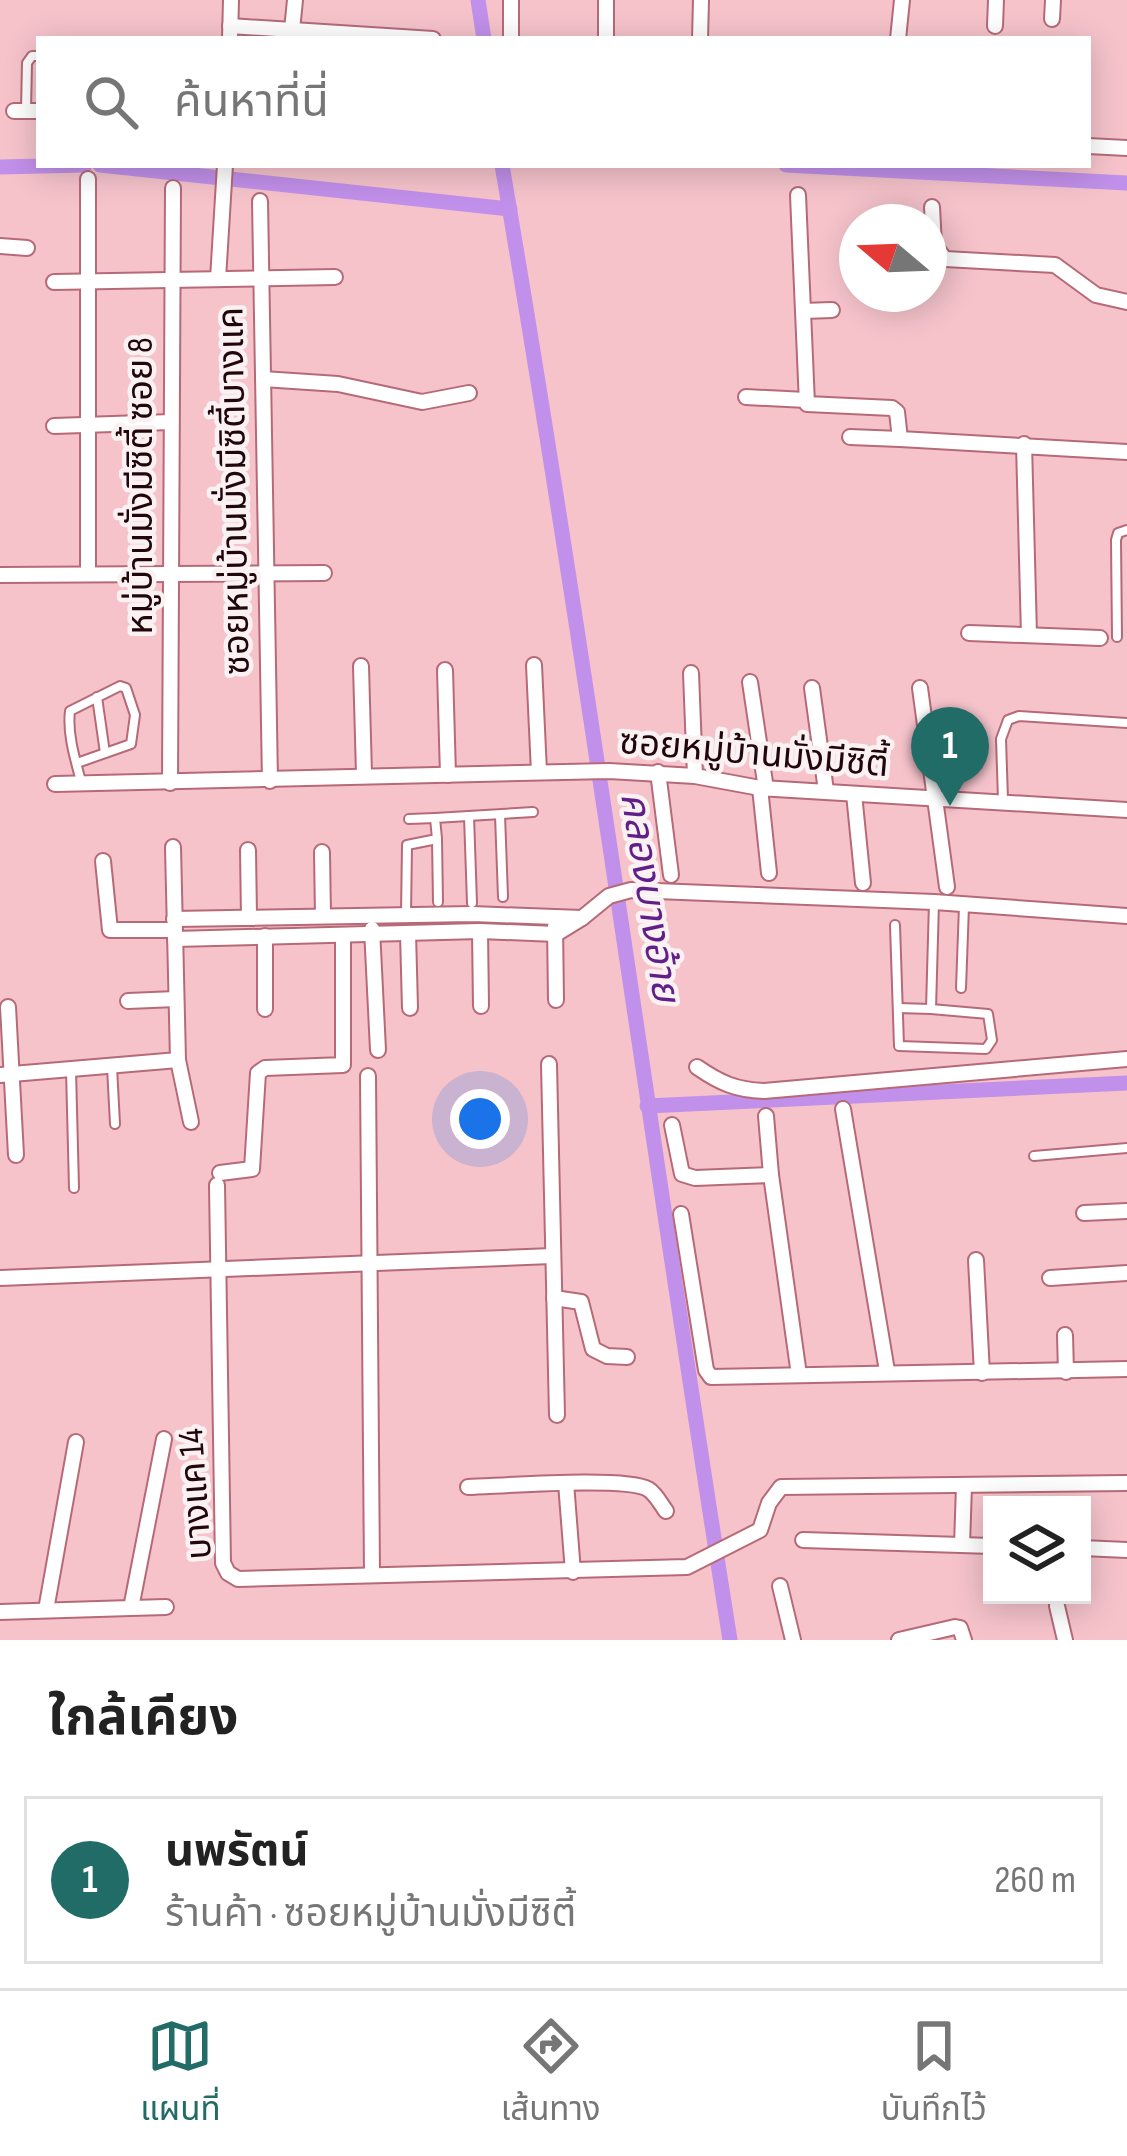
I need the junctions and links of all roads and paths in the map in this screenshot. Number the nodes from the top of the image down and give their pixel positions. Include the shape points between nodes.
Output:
1 (231, 0) edge
2 (296, 0) edge
3 (511, 0) edge
4 (606, 0) edge
5 (700, 0) edge
6 (902, 0) edge
7 (996, 0) edge
8 (1053, 0) edge
9 (1052, 19) dead end
10 (995, 26) dead end
11 (292, 30) junction
12 (230, 33) edge
13 (386, 36) edge
14 (511, 36) edge
15 (605, 36) edge
16 (700, 36) edge
17 (898, 36) edge
18 (36, 56) edge
19 (26, 111) edge
20 (1091, 146) edge
21 (1127, 148) edge
22 (225, 168) edge
23 (88, 179) dead end
24 (173, 188) dead end
25 (798, 195) dead end
26 (260, 201) dead end
27 (0, 246) edge
28 (27, 248) dead end
29 (947, 259) edge
30 (335, 277) dead end
31 (262, 278) junction
32 (218, 279) junction
33 (88, 280) junction
34 (171, 281) junction
35 (54, 282) dead end
36 (1127, 302) edge
37 (832, 310) dead end
38 (803, 311) junction
39 (263, 380) junction
40 (469, 393) dead end
41 (746, 397) dead end
42 (806, 400) junction
43 (171, 422) junction
44 (88, 424) junction
45 (54, 426) dead end
46 (850, 437) dead end
47 (900, 439) junction
48 (1024, 444) junction
49 (1127, 452) edge
50 (1127, 530) edge
51 (172, 572) junction
52 (88, 573) junction
53 (267, 573) junction
54 (324, 573) dead end
55 (0, 575) edge
56 (969, 633) dead end
57 (1029, 635) junction
58 (1118, 637) dead end
59 (1100, 638) dead end
60 (534, 665) dead end
61 (361, 666) dead end
62 (445, 670) dead end
63 (691, 674) dead end
64 (750, 682) dead end
65 (812, 688) dead end
66 (920, 688) dead end
67 (97, 697) junction
68 (1127, 723) edge
69 (105, 753) junction
70 (77, 763) junction
71 (539, 772) junction
72 (658, 772) junction
73 (364, 775) junction
74 (448, 775) junction
75 (695, 776) junction
76 (270, 781) junction
77 (170, 783) junction
78 (55, 784) dead end
79 (82, 785) junction
80 (763, 789) junction
81 (826, 791) junction
82 (854, 794) junction
83 (936, 797) junction
84 (1003, 800) junction
85 (1127, 810) edge
86 (533, 812) dead end
87 (500, 814) junction
88 (469, 816) junction
89 (435, 818) junction
90 (409, 819) dead end
91 (436, 839) junction
92 (173, 847) dead end
93 (248, 850) dead end
94 (322, 852) dead end
95 (103, 861) dead end
96 (770, 873) dead end
97 (671, 875) dead end
98 (863, 883) dead end
99 (947, 887) dead end
100 (503, 898) dead end
101 (438, 902) dead end
102 (934, 902) junction
103 (964, 904) junction
104 (472, 908) junction
105 (406, 915) junction
106 (555, 915) junction
107 (323, 916) junction
108 (372, 916) junction
109 (1127, 916) edge
110 (249, 917) junction
111 (583, 919) junction
112 (895, 926) dead end
113 (174, 930) junction
114 (476, 932) junction
115 (408, 933) junction
116 (556, 934) junction
117 (372, 935) junction
118 (266, 936) junction
119 (343, 936) junction
120 (961, 988) dead end
121 (176, 1000) junction
122 (556, 1000) dead end
123 (128, 1001) dead end
124 (481, 1006) dead end
125 (8, 1007) dead end
126 (410, 1008) dead end
127 (898, 1009) junction
128 (931, 1009) junction
129 (265, 1010) dead end
130 (378, 1049) dead end
131 (1127, 1059) edge
132 (178, 1060) junction
133 (549, 1064) dead end
134 (112, 1067) junction
135 (698, 1067) dead end
136 (71, 1070) junction
137 (7, 1075) edge
138 (368, 1076) dead end
139 (843, 1109) dead end
140 (766, 1116) dead end
141 (191, 1122) dead end
142 (115, 1124) dead end
143 (672, 1124) dead end
144 (1127, 1148) edge
145 (16, 1155) dead end
146 (1034, 1156) dead end
147 (771, 1175) junction
148 (74, 1187) dead end
149 (1127, 1211) edge
150 (1084, 1213) dead end
151 (681, 1214) dead end
152 (553, 1256) junction
153 (976, 1260) dead end
154 (370, 1263) junction
155 (219, 1268) junction
156 (1127, 1273) edge
157 (0, 1278) edge
158 (1050, 1278) dead end
159 (554, 1298) junction
160 (1065, 1334) dead end
161 (627, 1357) dead end
162 (1127, 1369) edge
163 (887, 1371) junction
164 (1066, 1372) junction
165 (982, 1373) junction
166 (799, 1376) junction
167 (557, 1415) dead end
168 (164, 1438) dead end
169 (76, 1442) dead end
170 (566, 1483) junction
171 (1127, 1483) edge
172 (964, 1486) junction
173 (468, 1487) dead end
174 (666, 1511) dead end
175 (803, 1540) dead end
176 (962, 1545) junction
177 (983, 1546) edge
178 (1091, 1549) edge
179 (1127, 1550) edge
180 (573, 1572) junction
181 (372, 1574) junction
182 (780, 1586) dead end
183 (1057, 1606) dead end
184 (166, 1607) dead end
185 (131, 1608) junction
186 (46, 1610) junction
187 (0, 1612) edge
188 (793, 1640) edge
189 (899, 1640) edge
190 (964, 1640) edge
191 (1065, 1640) edge

1 - 12 street
2 - 11 street
3 - 14 street
4 - 15 street
5 - 16 street
6 - 17 street
7 - 10 street
8 - 9 street
11 - 12 street
11 - 13 street
18 - 19 lane via 27,63
20 - 21 street
22 - 32 street
23 - 33 street
24 - 34 street, หมู่บ้านมั่งมีซิตี้ ซอย 8
25 - 38 street
26 - 31 street, ซอยหมู่บ้านมั่งมีซิตี้บางแค
27 - 28 street
29 - 36 street via 1054,265 1096,296
30 - 31 street
31 - 32 street
31 - 39 street, ซอยหมู่บ้านมั่งมีซิตี้บางแค
32 - 34 street
33 - 34 street
33 - 35 street
33 - 44 street
34 - 43 street, หมู่บ้านมั่งมีซิตี้ ซอย 8
37 - 38 street
38 - 42 street
39 - 40 street via 338,384 422,402
39 - 53 street, ซอยหมู่บ้านมั่งมีซิตี้บางแค
41 - 42 street
42 - 47 street via 812,407 892,408
43 - 44 street
43 - 51 street, หมู่บ้านมั่งมีซิตี้ ซอย 8
44 - 45 street
44 - 52 street
46 - 47 street
47 - 48 street
48 - 49 street
48 - 57 street
50 - 58 lane via 1116,540
51 - 52 street
51 - 53 street
51 - 77 street, หมู่บ้านมั่งมีซิตี้ ซอย 8
52 - 55 street
53 - 54 street
53 - 76 street, ซอยหมู่บ้านมั่งมีซิตี้บางแค
56 - 57 street
57 - 59 street
60 - 71 street
61 - 73 street
62 - 74 street
63 - 75 street
64 - 80 street
65 - 81 street
66 - 83 street
67 - 69 lane
67 - 69 lane via 126,688 135,715 131,744
67 - 70 lane via 70,711
68 - 84 lane via 1008,720
69 - 70 lane
70 - 79 lane
71 - 72 street, ซอยหมู่บ้านมั่งมีซิตี้
71 - 74 street
72 - 75 street, ซอยหมู่บ้านมั่งมีซิตี้
72 - 97 street
73 - 74 street
73 - 76 street
75 - 80 street, ซอยหมู่บ้านมั่งมีซิตี้
76 - 77 street
77 - 79 street
78 - 79 street
80 - 81 street, ซอยหมู่บ้านมั่งมีซิตี้
80 - 96 street
81 - 82 street, ซอยหมู่บ้านมั่งมีซิตี้
82 - 83 street, ซอยหมู่บ้านมั่งมีซิตี้
82 - 98 street
83 - 84 street, ซอยหมู่บ้านมั่งมีซิตี้
83 - 99 street
84 - 85 street, ซอยหมู่บ้านมั่งมีซิตี้
86 - 87 lane
87 - 88 lane
87 - 100 lane
88 - 89 lane
88 - 104 lane
89 - 90 lane
89 - 91 lane
91 - 101 lane
91 - 105 lane via 407,845
92 - 113 street
93 - 110 street
94 - 107 street
95 - 113 street via 110,930
102 - 103 street
102 - 111 street via 631,890
102 - 128 lane
103 - 109 street
103 - 120 lane
104 - 105 street
104 - 106 street
104 - 114 street
105 - 108 street
106 - 111 street
106 - 116 street
107 - 108 street
107 - 110 street
108 - 117 street
110 - 113 street
111 - 116 street
112 - 127 lane
113 - 118 street
113 - 121 street
114 - 115 street
114 - 116 street
114 - 124 street
115 - 117 street
115 - 126 street
116 - 122 street
117 - 119 street
117 - 130 street
118 - 119 street
118 - 129 street
119 - 155 street, บางแค 14 via 343,1065 258,1073 252,1169 219,1179
121 - 123 street
121 - 132 street
125 - 137 street
127 - 128 lane
127 - 128 lane via 903,1049 989,1046 988,1014
131 - 135 street via 764,1090 720,1083
132 - 134 street
132 - 141 street
133 - 152 street
134 - 136 street
134 - 142 lane
136 - 137 street
136 - 148 lane
137 - 145 street
138 - 154 street
139 - 163 street
140 - 147 street
143 - 147 street via 682,1174
144 - 146 lane
147 - 166 street
149 - 150 street
151 - 166 street via 711,1377
152 - 154 street
152 - 159 street
153 - 165 street
154 - 155 street
154 - 181 street
155 - 157 street
155 - 181 street, บางแค 14 via 228,1573
156 - 158 street
159 - 161 street via 581,1302 593,1349
159 - 167 street
160 - 164 street
162 - 164 street
163 - 165 street
163 - 166 street
164 - 165 street
168 - 185 street
169 - 186 street
170 - 173 street
170 - 174 street via 641,1485
170 - 180 street
171 - 172 street
172 - 176 street
172 - 180 street, บางแค 14 via 781,1487 760,1530 687,1567
175 - 176 street
176 - 177 street
178 - 179 street
180 - 181 street, บางแค 14
182 - 188 street
183 - 191 street
184 - 185 street
185 - 186 street
186 - 187 street
189 - 190 street via 955,1627

